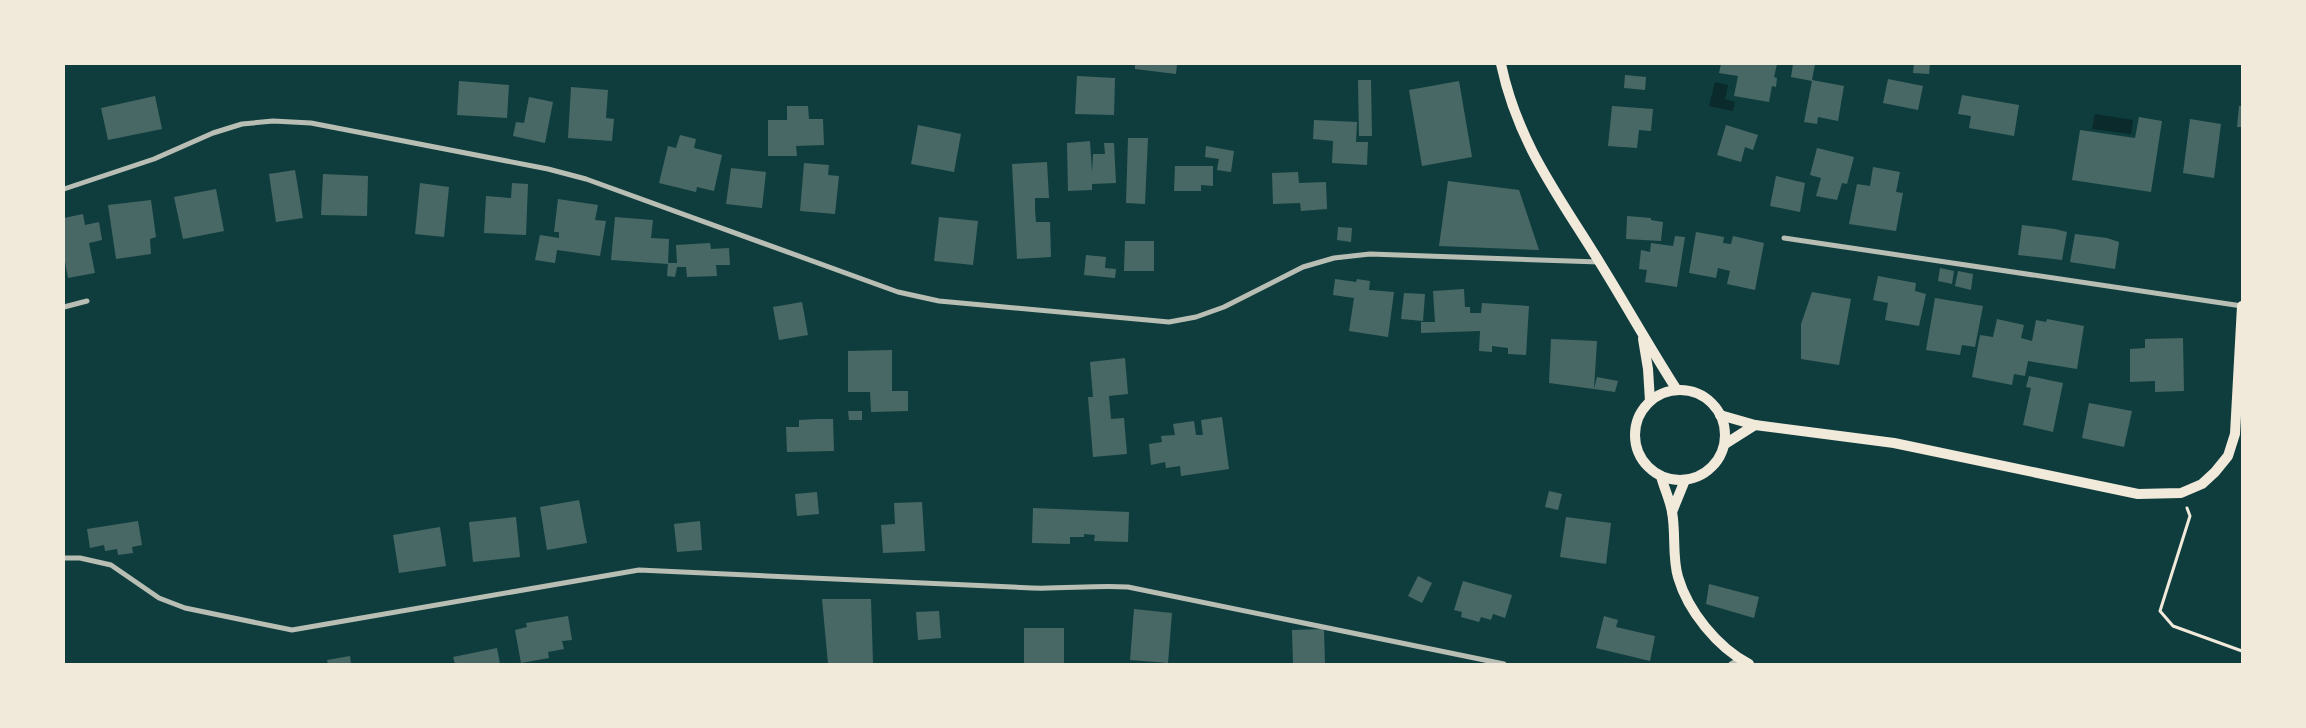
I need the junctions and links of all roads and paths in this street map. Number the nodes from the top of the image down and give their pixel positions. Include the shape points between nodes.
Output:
1 (1501, 64) edge
2 (64, 189) edge
3 (1784, 238) dead end
4 (1599, 262) junction
5 (88, 302) dead end
6 (2242, 306) edge
7 (64, 307) edge
8 (1642, 333) junction
9 (1677, 390) junction
10 (1650, 401) junction
11 (1720, 415) junction
12 (1755, 425) junction
13 (2238, 435) edge
14 (1725, 444) junction
15 (1660, 476) junction
16 (1685, 480) junction
17 (2181, 493) junction
18 (1672, 512) junction
19 (64, 558) edge
20 (2242, 651) edge
21 (1740, 663) edge
22 (1504, 664) edge

1 - 4 main road via 1521,131 1556,196
2 - 4 street via 154,159 242,124 273,121 310,123 586,179 898,292 939,301 1169,322 1224,307 1303,267 1334,258 1370,254
3 - 6 street
4 - 8 main road
5 - 7 street
6 - 13 main road
8 - 9 main road
8 - 10 main road
9 - 10 main road via 1663,393
9 - 11 main road via 1703,396
10 - 15 main road via 1641,412 1635,441 1648,467
11 - 12 main road
11 - 14 main road via 1725,429
12 - 14 main road
12 - 17 main road via 1894,443 2138,494
13 - 17 main road via 2228,456 2215,472 2202,484
14 - 16 main road via 1715,464 1706,472
15 - 16 main road
15 - 18 main road
16 - 18 main road
17 - 20 path via 2190,516 2160,611 2172,626
18 - 21 main road via 1677,575 1684,592 1712,634
19 - 22 street via 111,565 160,598 186,608 292,630 639,570 1065,589 1097,585 1128,587

